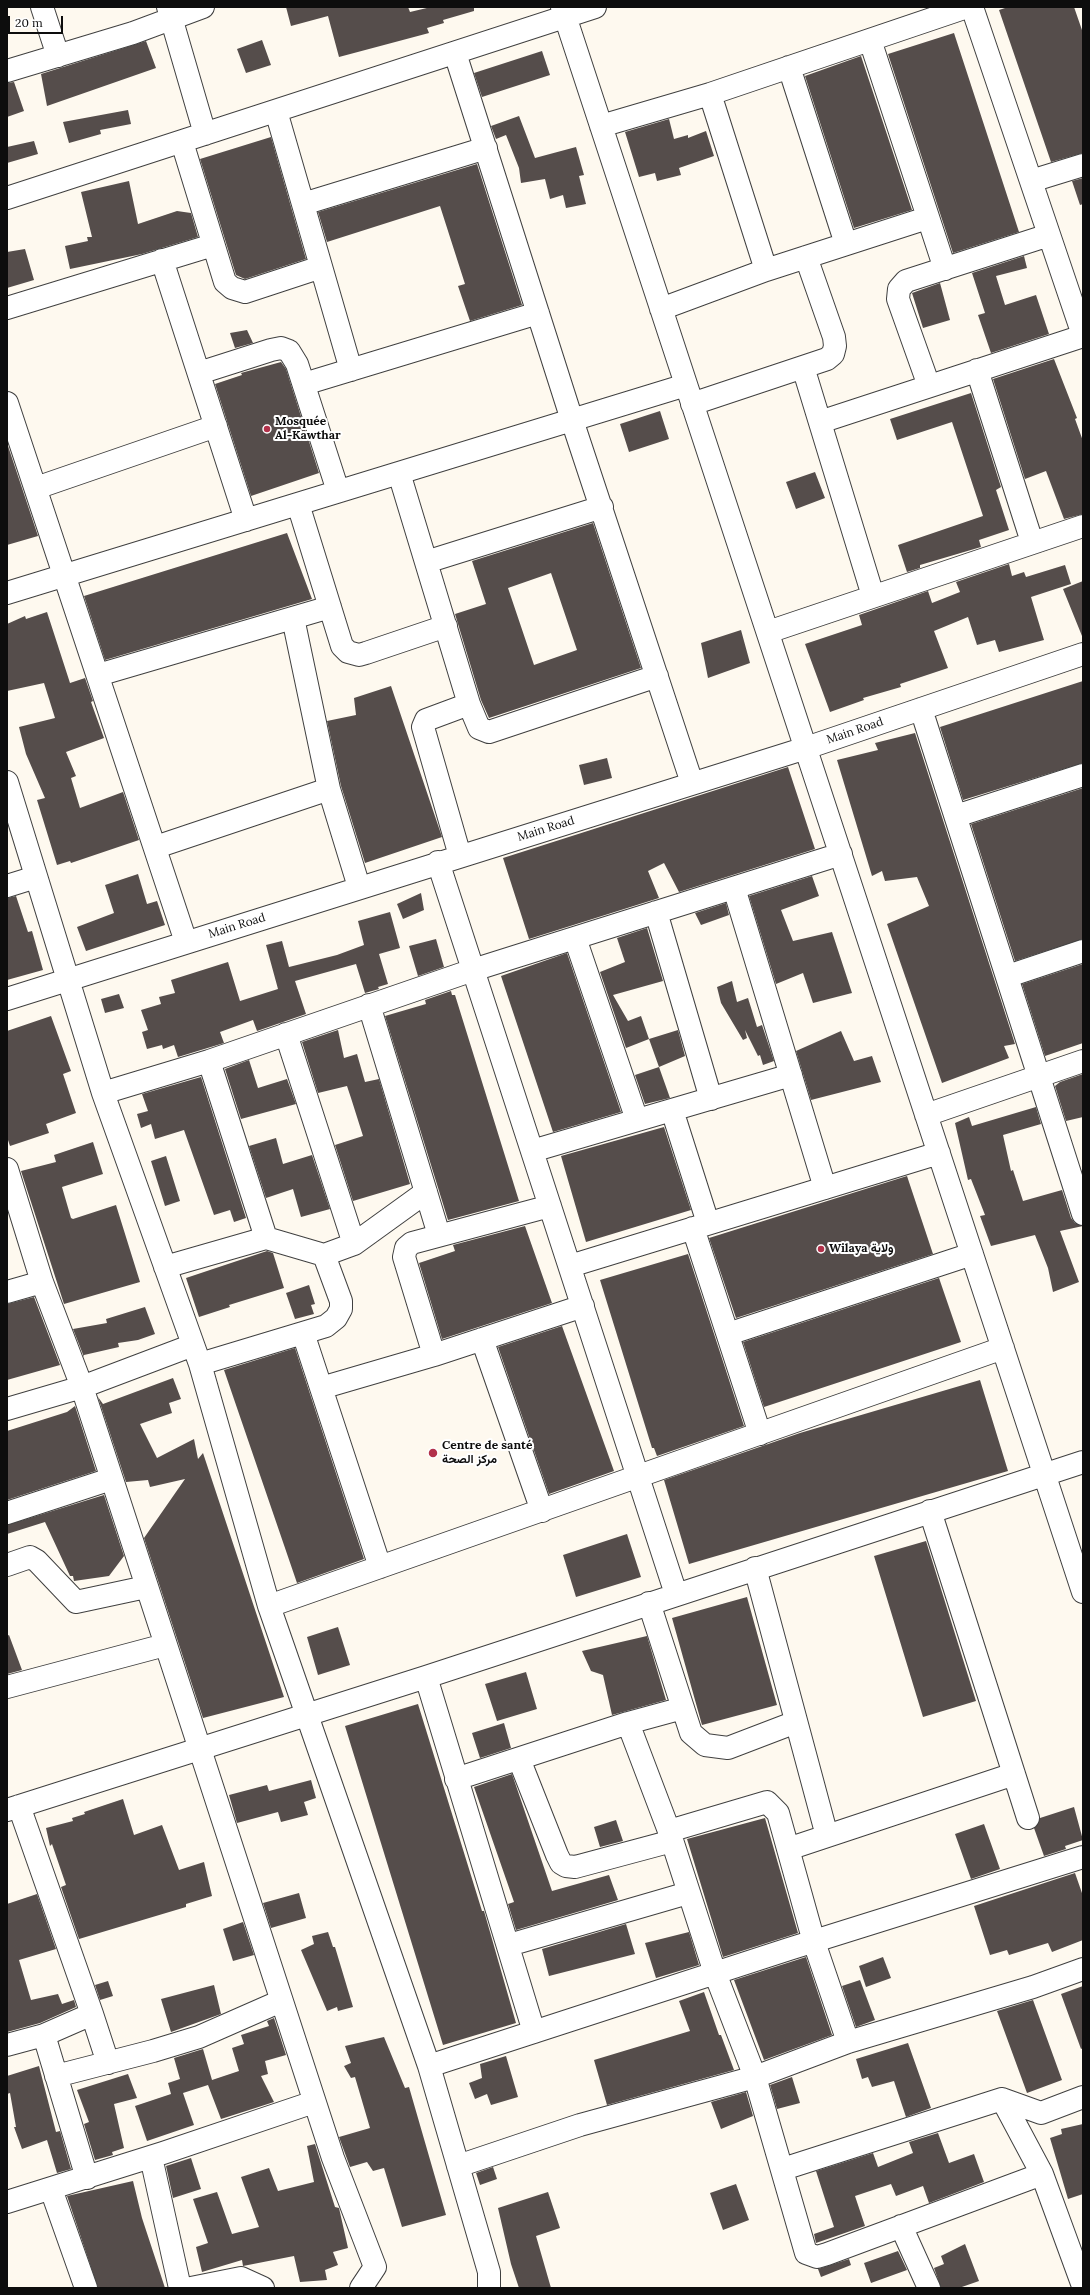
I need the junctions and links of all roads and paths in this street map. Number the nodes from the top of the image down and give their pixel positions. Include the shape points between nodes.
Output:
1 (42, 7) edge
2 (203, 7) edge
3 (595, 7) edge
4 (967, 7) edge
5 (972, 7) edge
6 (564, 12) edge
7 (170, 13) edge
8 (870, 40) junction
9 (455, 53) junction
10 (58, 56) junction
11 (789, 67) junction
12 (7, 71) edge
13 (710, 94) junction
14 (276, 111) junction
15 (601, 126) junction
16 (205, 134) junction
17 (182, 142) junction
18 (486, 148) junction
19 (1083, 165) edge
20 (1031, 181) junction
21 (7, 198) edge
22 (303, 204) junction
23 (927, 218) junction
24 (1049, 235) junction
25 (846, 244) junction
26 (213, 245) junction
27 (806, 257) junction
28 (162, 260) junction
29 (321, 267) junction
30 (944, 268) junction
31 (766, 270) junction
32 (1074, 280) edge
33 (7, 308) edge
34 (661, 309) junction
35 (538, 313) junction
36 (1083, 336) edge
37 (803, 367) junction
38 (351, 370) junction
39 (977, 370) junction
40 (198, 374) junction
41 (304, 384) junction
42 (929, 386) junction
43 (689, 394) junction
44 (7, 403) edge
45 (572, 420) junction
46 (820, 422) junction
47 (216, 426) junction
48 (399, 473) junction
49 (36, 488) junction
50 (338, 491) junction
51 (298, 504) junction
52 (602, 507) junction
53 (246, 520) junction
54 (1083, 526) edge
55 (1032, 542) junction
56 (426, 562) junction
57 (65, 576) junction
58 (7, 593) edge
59 (873, 596) junction
60 (330, 607) junction
61 (293, 618) junction
62 (446, 626) junction
63 (768, 632) junction
64 (1083, 654) edge
65 (98, 676) junction
66 (657, 676) junction
67 (469, 704) junction
68 (921, 708) junction
69 (806, 748) junction
70 (1083, 775) edge
71 (7, 782) edge
72 (692, 783) junction
73 (329, 789) junction
74 (956, 816) junction
75 (156, 847) junction
76 (841, 854) junction
77 (460, 856) junction
78 (438, 862) junction
79 (36, 877) junction
80 (7, 886) edge
81 (359, 887) junction
82 (734, 888) junction
83 (656, 912) junction
84 (575, 938) junction
85 (186, 942) junction
86 (1083, 951) edge
87 (474, 970) junction
88 (1008, 976) junction
89 (68, 978) junction
90 (7, 999) edge
91 (368, 1005) junction
92 (286, 1034) junction
93 (209, 1060) junction
94 (1083, 1061) edge
95 (791, 1075) junction
96 (1040, 1076) junction
97 (104, 1093) junction
98 (711, 1098) junction
99 (672, 1110) junction
100 (926, 1115) junction
101 (637, 1120) junction
102 (532, 1151) junction
103 (939, 1153) junction
104 (7, 1169) edge
105 (1077, 1171) edge
106 (825, 1188) junction
107 (426, 1192) junction
108 (550, 1206) junction
109 (1083, 1214) edge
110 (701, 1226) junction
111 (439, 1235) junction
112 (266, 1238) junction
113 (354, 1244) junction
114 (972, 1254) junction
115 (324, 1255) junction
116 (165, 1266) junction
117 (570, 1266) junction
118 (42, 1282) junction
119 (7, 1292) edge
120 (583, 1306) junction
121 (303, 1333) junction
122 (728, 1334) junction
123 (482, 1339) junction
124 (1003, 1348) junction
125 (197, 1355) junction
126 (434, 1355) junction
127 (82, 1387) junction
128 (321, 1388) junction
129 (7, 1409) edge
130 (760, 1434) junction
131 (1083, 1462) edge
132 (1044, 1473) junction
133 (639, 1478) junction
134 (111, 1479) junction
135 (542, 1511) junction
136 (930, 1511) junction
137 (7, 1513) edge
138 (7, 1565) edge
139 (380, 1567) junction
140 (755, 1568) junction
141 (146, 1587) junction
142 (1083, 1592) edge
143 (676, 1594) junction
144 (649, 1603) junction
145 (269, 1606) junction
146 (166, 1645) junction
147 (426, 1677) junction
148 (7, 1687) edge
149 (683, 1708) junction
150 (305, 1714) junction
151 (796, 1722) junction
152 (628, 1723) junction
153 (199, 1748) junction
154 (519, 1759) junction
155 (1014, 1774) junction
156 (456, 1779) junction
157 (13, 1808) edge
158 (1028, 1818) dead end
159 (670, 1836) junction
160 (827, 1836) junction
161 (788, 1849) junction
162 (1083, 1857) edge
163 (688, 1893) junction
164 (814, 1942) junction
165 (509, 1945) junction
166 (1083, 1969) edge
167 (715, 1973) junction
168 (281, 2001) junction
169 (92, 2014) junction
170 (534, 2032) junction
171 (44, 2035) junction
172 (848, 2042) junction
173 (7, 2045) edge
174 (108, 2063) junction
175 (429, 2066) junction
176 (56, 2076) junction
177 (755, 2077) junction
178 (1083, 2097) edge
179 (1002, 2099) junction
180 (314, 2102) junction
181 (150, 2157) junction
182 (458, 2166) junction
183 (783, 2169) junction
184 (1042, 2174) junction
185 (87, 2178) junction
186 (51, 2189) junction
187 (7, 2202) edge
188 (901, 2226) junction
189 (1083, 2286) edge
190 (86, 2288) edge
191 (180, 2288) edge
192 (191, 2288) edge
193 (263, 2288) edge
194 (361, 2288) edge
195 (489, 2288) edge
196 (928, 2288) edge

1 - 10 street
2 - 7 street
3 - 6 street
4 - 8 street
5 - 20 street
6 - 9 street
6 - 15 street
7 - 10 street
7 - 16 street
8 - 11 street
8 - 23 street
9 - 14 street
9 - 18 street
10 - 12 street
11 - 13 street
11 - 25 street
13 - 15 street
13 - 31 street
14 - 16 street
14 - 22 street
15 - 34 street
16 - 17 street
17 - 21 street
17 - 26 street
18 - 22 street
18 - 35 street
19 - 20 street
20 - 24 street
22 - 29 street
23 - 25 street
23 - 30 street
24 - 30 street
24 - 32 street
25 - 27 street
26 - 28 street
26 - 29 street via 225,282 232,288 245,292
27 - 31 street
27 - 37 street via 835,346 833,354 827,359
28 - 33 street
28 - 40 street
29 - 38 street
30 - 42 street via 906,281 899,289 898,299
31 - 34 street
32 - 36 street
34 - 43 street
35 - 38 street
35 - 45 street
36 - 39 street
37 - 43 street
37 - 46 street
38 - 41 street
39 - 42 street
39 - 55 street
40 - 41 street via 281,348 289,350
40 - 47 street
41 - 50 street
42 - 46 street
43 - 45 street
43 - 63 street
44 - 49 street
45 - 48 street
45 - 52 street
46 - 59 street
47 - 49 street
47 - 53 street
48 - 50 street
48 - 56 street
49 - 57 street
50 - 51 street
51 - 53 street
51 - 60 street
52 - 56 street
52 - 66 street
53 - 57 street
54 - 55 street
55 - 59 street
56 - 62 street
57 - 58 street
57 - 65 street
59 - 63 street
60 - 61 street
60 - 62 street via 342,646 348,652 359,655
61 - 65 street
61 - 73 street
62 - 67 street
63 - 69 street
64 - 68 street, Main Road
65 - 75 street
66 - 67 street via 489,732 479,728
66 - 72 street
67 - 77 street via 426,720 423,726
68 - 69 street, Main Road
68 - 74 street
69 - 72 street, Main Road
69 - 76 street
70 - 74 street
71 - 79 street
72 - 77 street, Main Road
73 - 75 street
73 - 81 street
74 - 88 street
75 - 85 street
76 - 82 street
76 - 100 street
77 - 78 street, Main Road
78 - 81 street, Main Road
78 - 87 street
79 - 80 street
79 - 89 street
81 - 85 street, Main Road
82 - 83 street
82 - 95 street
83 - 84 street
83 - 98 street
84 - 87 street
84 - 101 street
85 - 89 street, Main Road
86 - 88 street
87 - 91 street
87 - 102 street
88 - 96 street
89 - 90 street, Main Road
89 - 97 street
91 - 92 street
91 - 107 street
92 - 93 street
92 - 113 street
93 - 97 street
93 - 112 street
94 - 96 street
95 - 98 street
95 - 106 street
96 - 100 street
96 - 105 street
97 - 116 street
98 - 99 street
99 - 101 street
99 - 110 street
100 - 103 street
101 - 102 street
102 - 108 street
103 - 106 street
103 - 114 street
104 - 118 street
105 - 109 street
106 - 110 street
107 - 111 street
107 - 113 street
108 - 111 street
108 - 117 street
110 - 117 street
110 - 122 street
111 - 126 street via 412,1243 406,1248 404,1257
112 - 115 street
112 - 116 street
113 - 115 street
114 - 122 street
114 - 124 street
115 - 121 street via 341,1301 341,1309 336,1318 326,1326
116 - 125 street
117 - 120 street
118 - 119 street
118 - 127 street
120 - 123 street
120 - 133 street
121 - 125 street
121 - 128 street
122 - 130 street
123 - 126 street
123 - 135 street
124 - 130 street
124 - 132 street
125 - 127 street
125 - 145 street
126 - 128 street
127 - 129 street
127 - 134 street
128 - 139 street
130 - 133 street
131 - 132 street
132 - 136 street
132 - 142 street
133 - 135 street
133 - 143 street
134 - 137 street
134 - 141 street
135 - 139 street
136 - 140 street
136 - 155 street
138 - 141 street via 30,1557 37,1560 76,1602
139 - 145 street
140 - 143 street
140 - 151 street
141 - 146 street
143 - 144 street
144 - 147 street
144 - 149 street
145 - 150 street
146 - 148 street
146 - 153 street
147 - 150 street
147 - 156 street
149 - 151 street via 691,1733 705,1745 728,1748
149 - 152 street
150 - 153 street
150 - 175 street
151 - 160 street
152 - 154 street
152 - 159 street
153 - 157 street
153 - 168 street
154 - 156 street
154 - 159 street via 557,1855 566,1866 575,1867
155 - 158 street
155 - 160 street
156 - 165 street
157 - 169 street
159 - 161 street via 768,1802 778,1813
159 - 163 street
160 - 161 street
161 - 164 street
162 - 164 street
163 - 165 street
163 - 167 street
164 - 167 street
164 - 172 street
165 - 170 street
166 - 172 street via 1033,1987
167 - 170 street
167 - 177 street
168 - 174 street via 199,2036 153,2052
168 - 180 street
169 - 171 street
169 - 174 street
170 - 175 street
171 - 173 street
171 - 176 street
172 - 177 street
174 - 176 street
175 - 182 street
176 - 185 street
177 - 182 street via 580,2125
177 - 183 street
178 - 179 street via 1041,2113
179 - 183 street
179 - 184 street
180 - 181 street
180 - 194 street via 375,2267
181 - 185 street
181 - 191 street
182 - 195 street via 489,2272
183 - 188 street via 806,2253 817,2257
184 - 188 street
184 - 189 street
185 - 186 street
186 - 187 street
186 - 190 street
188 - 196 street
192 - 193 street via 241,2278 246,2278

